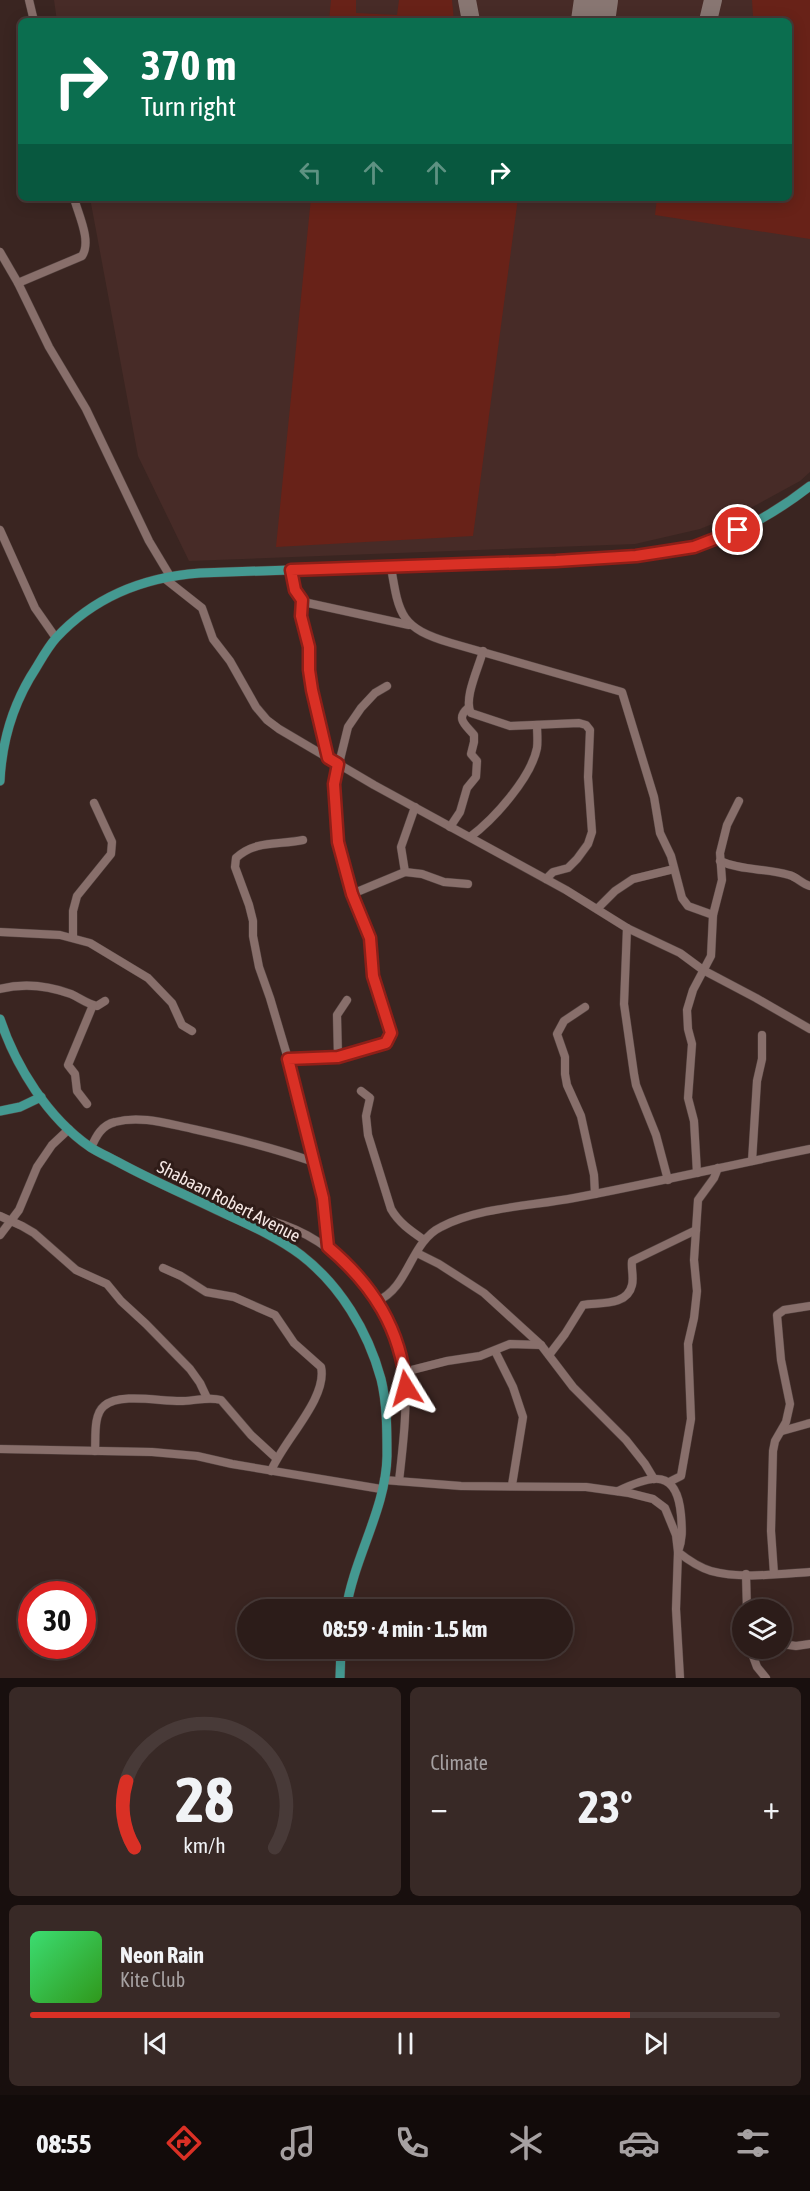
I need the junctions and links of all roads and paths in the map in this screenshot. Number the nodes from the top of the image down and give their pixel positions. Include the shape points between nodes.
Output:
1 (29, 0) edge
2 (33, 18) edge
3 (75, 201) edge
4 (0, 252) edge
5 (18, 283) junction
6 (810, 486) edge
7 (0, 530) edge
8 (391, 567) junction
9 (291, 570) junction
10 (167, 577) junction
11 (302, 600) junction
12 (409, 625) junction
13 (56, 638) junction
14 (483, 651) junction
15 (387, 687) dead end
16 (468, 708) junction
17 (537, 725) junction
18 (328, 758) junction
19 (338, 764) junction
20 (0, 781) edge
21 (739, 801) dead end
22 (94, 803) dead end
23 (415, 807) junction
24 (450, 827) junction
25 (470, 837) junction
26 (303, 840) dead end
27 (720, 861) junction
28 (674, 869) junction
29 (405, 872) junction
30 (546, 879) junction
31 (468, 884) dead end
32 (810, 886) edge
33 (352, 894) junction
34 (597, 909) junction
35 (713, 915) junction
36 (627, 928) junction
37 (0, 932) edge
38 (73, 937) junction
39 (703, 970) junction
40 (0, 989) edge
41 (347, 1000) dead end
42 (105, 1001) dead end
43 (93, 1005) junction
44 (585, 1007) dead end
45 (0, 1019) edge
46 (810, 1029) edge
47 (192, 1030) dead end
48 (762, 1035) dead end
49 (338, 1057) junction
50 (288, 1059) junction
51 (361, 1091) dead end
52 (41, 1097) junction
53 (87, 1104) dead end
54 (0, 1111) edge
55 (69, 1129) junction
56 (91, 1148) junction
57 (810, 1149) edge
58 (752, 1161) junction
59 (314, 1162) junction
60 (718, 1168) junction
61 (697, 1173) junction
62 (668, 1180) junction
63 (595, 1194) junction
64 (216, 1209) junction
65 (0, 1216) edge
66 (12, 1221) junction
67 (696, 1230) junction
68 (0, 1234) edge
69 (424, 1240) junction
70 (328, 1247) junction
71 (417, 1253) junction
72 (163, 1268) dead end
73 (377, 1301) junction
74 (810, 1306) edge
75 (541, 1345) junction
76 (495, 1351) junction
77 (549, 1355) junction
78 (404, 1372) junction
79 (207, 1398) junction
80 (810, 1423) edge
81 (782, 1431) junction
82 (0, 1449) edge
83 (95, 1451) junction
84 (276, 1458) junction
85 (271, 1471) junction
86 (681, 1476) junction
87 (654, 1479) junction
88 (399, 1481) junction
89 (669, 1482) junction
90 (383, 1485) junction
91 (512, 1485) junction
92 (617, 1491) junction
93 (678, 1495) junction
94 (678, 1552) junction
95 (810, 1572) edge
96 (746, 1574) junction
97 (774, 1574) junction
98 (348, 1599) edge
99 (747, 1599) edge
100 (810, 1644) edge
101 (792, 1645) edge
102 (341, 1659) edge
103 (754, 1659) edge
104 (340, 1678) edge
105 (680, 1678) edge
106 (766, 1678) edge

1 - 2 street
3 - 5 street via 85,242 82,256
4 - 5 street
5 - 10 street via 86,409
6 - 8 main road via 738,530 694,547 636,556
7 - 13 street via 35,608
8 - 9 main road
8 - 12 street via 400,607
9 - 10 main road
9 - 11 street via 295,590
10 - 13 main road via 129,587 100,602
10 - 18 street via 202,608 213,639 267,720
11 - 12 street
11 - 18 street via 312,690
12 - 14 street via 441,640
13 - 20 main road via 21,691 8,728
14 - 16 street
14 - 28 street via 622,692 654,797 660,833
15 - 19 street via 375,693 350,724
16 - 17 street via 477,716 504,725
16 - 24 street via 461,718 475,738 471,754 477,762 476,777
17 - 25 street via 537,748 532,761 500,810
17 - 30 street via 579,723 590,730 588,800 592,821 588,844 568,868 553,872
18 - 19 street
19 - 23 street
19 - 33 street via 334,784 338,842
21 - 27 street via 722,840
22 - 38 street via 112,848 76,896
23 - 24 street
23 - 29 street via 401,847
24 - 25 street
25 - 30 street
26 - 50 street via 257,845 246,849 235,861 251,913 259,967
27 - 32 street via 739,868 789,875
27 - 35 street via 722,880
28 - 34 street via 633,879
28 - 35 street via 685,904
29 - 31 street
29 - 33 street
30 - 34 street
33 - 49 street via 370,938 373,976 391,1036 386,1043
34 - 36 street
35 - 39 street via 711,956
36 - 39 street via 680,953
36 - 62 street via 624,1004 634,1074
37 - 38 street
38 - 47 street via 148,978 172,1003 184,1028
39 - 46 street
39 - 61 street via 687,1010 693,1044 688,1098 695,1129
40 - 43 street via 46,987
41 - 49 street via 338,1015
42 - 43 street
43 - 53 street via 69,1065 75,1074 77,1091
44 - 63 street via 564,1021 557,1034 565,1057 567,1085 582,1116
45 - 52 main road, Shabaan Robert Avenue via 12,1051
48 - 58 street
49 - 50 street
50 - 59 street
51 - 69 street via 370,1098 366,1116 368,1135 391,1209
52 - 54 main road
52 - 55 main road, Shabaan Robert Avenue
55 - 56 main road, Shabaan Robert Avenue
55 - 66 street via 37,1167
56 - 59 street via 104,1127 114,1122 153,1120 246,1140
56 - 64 main road, Shabaan Robert Avenue
57 - 58 street
58 - 60 street
59 - 70 street via 323,1198
60 - 61 street
60 - 67 street via 699,1197
61 - 62 street
62 - 63 street
63 - 69 street via 472,1215 438,1228
64 - 70 street via 289,1226
64 - 90 main road, Shabaan Robert Avenue via 299,1254 330,1283 361,1327 381,1380 387,1459
65 - 66 street
66 - 68 street
66 - 79 street via 34,1233 76,1270 107,1284 185,1364
67 - 77 street via 632,1261 633,1282 629,1292 608,1304 582,1305
67 - 86 street via 697,1291 688,1344 691,1419
69 - 71 street
70 - 73 street via 355,1271
71 - 73 street via 392,1292
71 - 75 street via 484,1293
72 - 84 street via 206,1292 242,1300 275,1315 294,1343 321,1367 321,1384 314,1400
73 - 78 street via 393,1330
74 - 81 street via 777,1315 790,1404
75 - 76 street via 510,1344
75 - 77 street
76 - 78 street
76 - 91 street via 523,1417
77 - 87 street via 578,1393 626,1440
78 - 88 street
79 - 83 street via 111,1402 98,1414
79 - 84 street via 221,1400
80 - 81 street
81 - 97 street via 772,1455
82 - 83 street
83 - 85 street via 197,1456
84 - 85 street
85 - 90 street
86 - 89 street
86 - 93 street
87 - 89 street
87 - 92 street
88 - 90 street
88 - 91 street
89 - 93 street
90 - 98 main road, Shabaan Robert Avenue
91 - 92 street
92 - 94 street via 643,1496 665,1508 676,1534
93 - 94 street via 683,1530
94 - 96 street via 711,1571
94 - 105 street via 675,1609
95 - 97 street
96 - 97 street
96 - 99 street
100 - 101 street
102 - 104 main road
103 - 106 street

